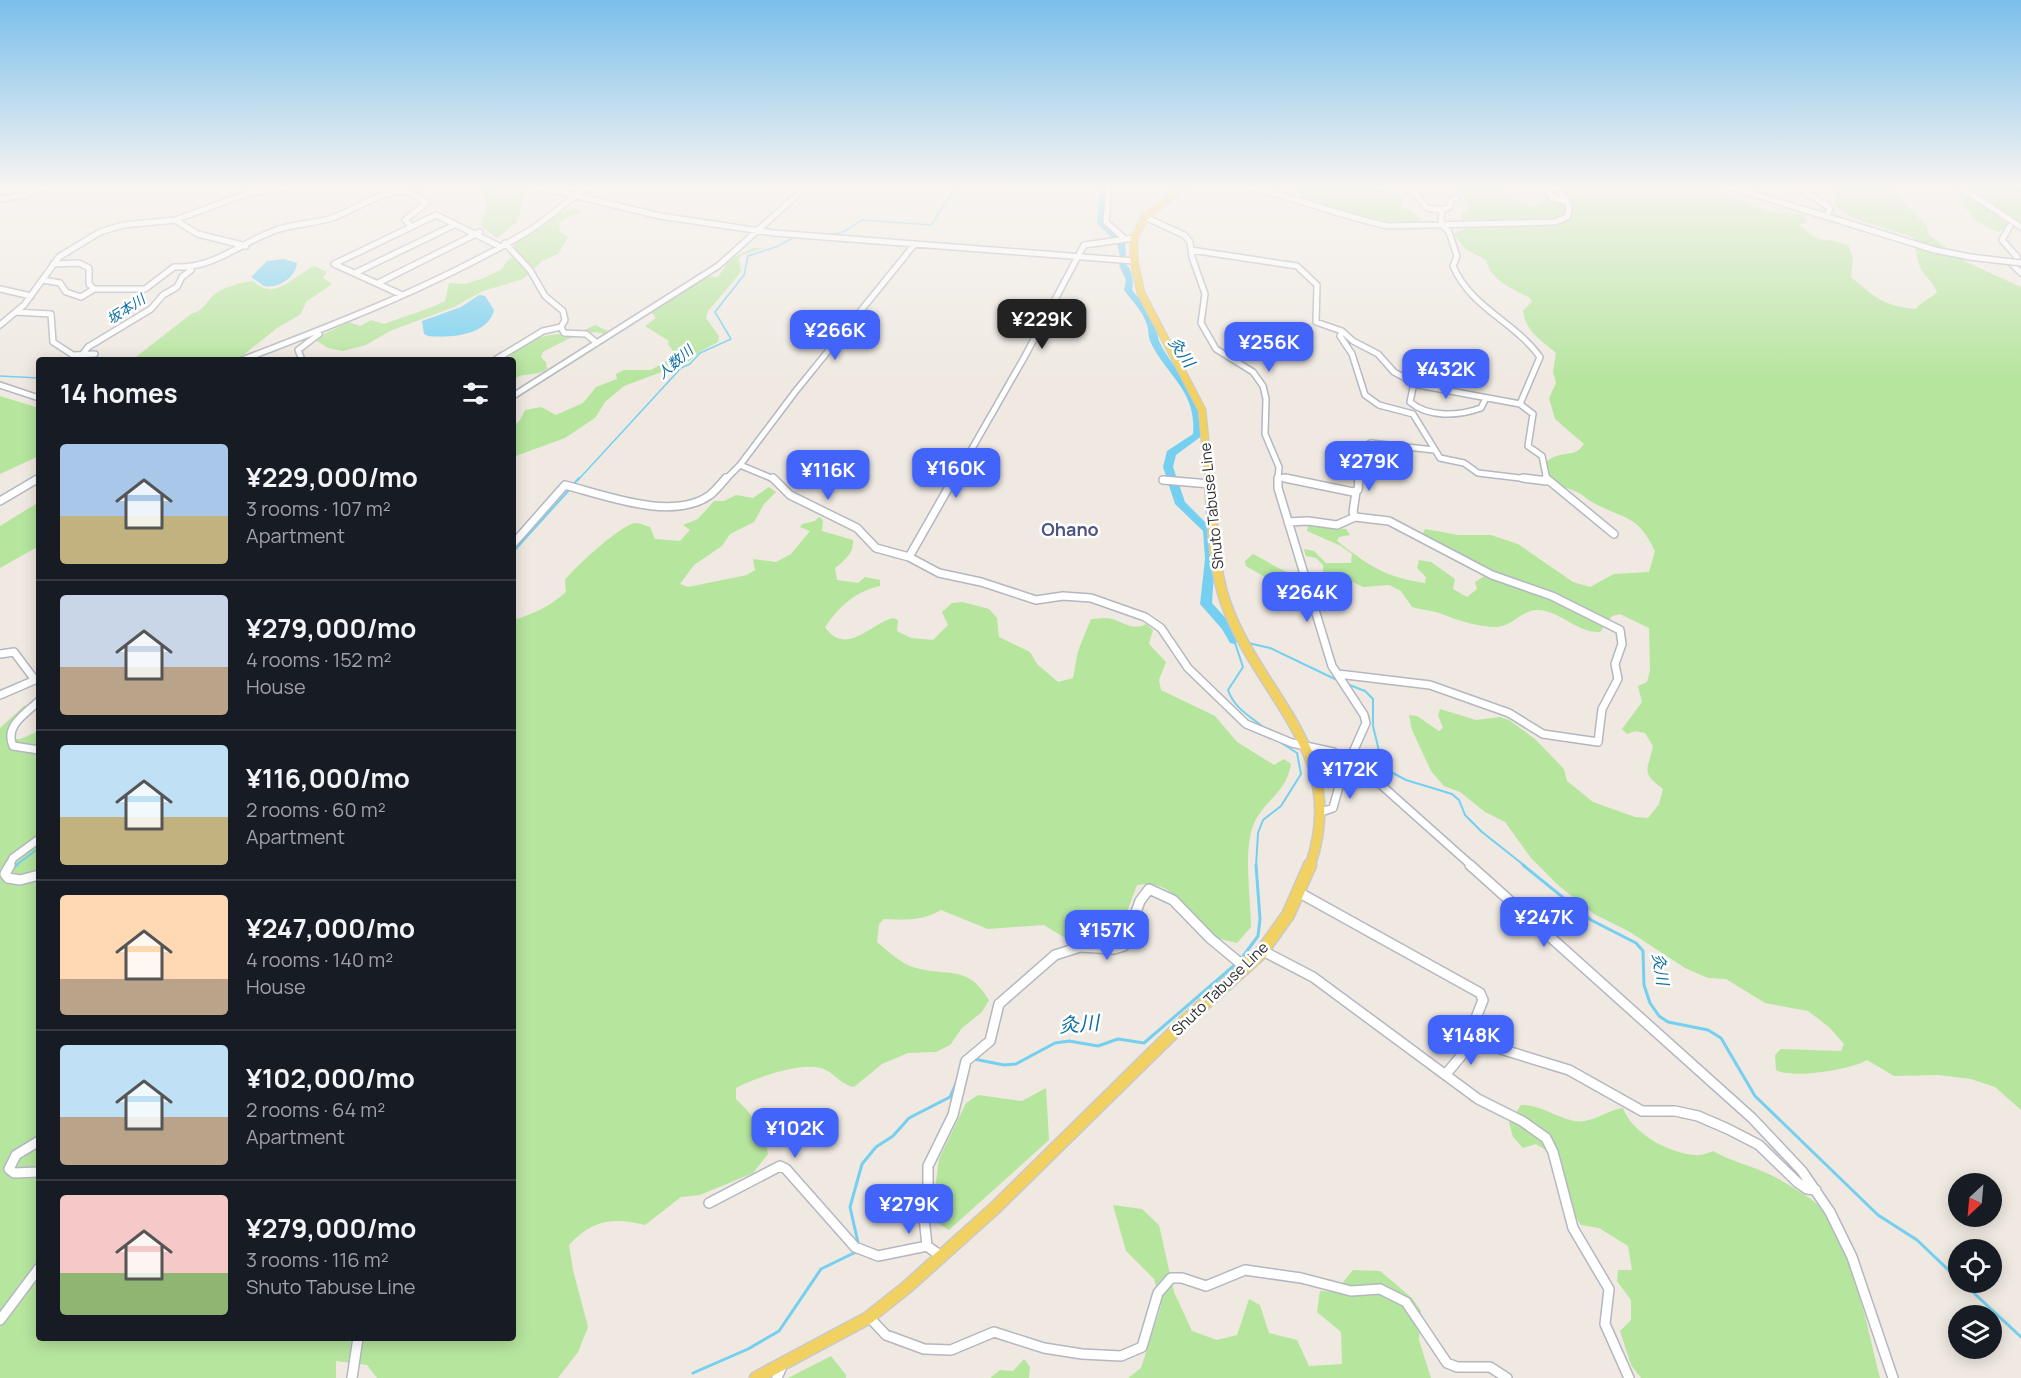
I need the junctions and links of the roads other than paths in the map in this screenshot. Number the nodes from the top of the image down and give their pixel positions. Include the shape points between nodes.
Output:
1 (67, 251) edge
2 (237, 251) edge
3 (360, 251) edge
4 (400, 251) edge
5 (441, 251) edge
6 (489, 251) edge
7 (513, 251) edge
8 (733, 251) edge
9 (909, 251) edge
10 (1001, 251) edge
11 (1082, 251) edge
12 (1134, 251) edge
13 (1191, 251) edge
14 (1200, 251) edge
15 (1455, 251) edge
16 (1942, 251) edge
17 (2011, 251) edge
18 (1080, 257) junction
19 (1134, 261) junction
20 (2021, 263) edge
21 (53, 264) junction
22 (195, 267) junction
23 (355, 273) junction
24 (2021, 273) edge
25 (43, 280) junction
26 (378, 283) junction
27 (94, 288) junction
28 (0, 289) edge
29 (400, 294) junction
30 (31, 296) junction
31 (16, 312) junction
32 (336, 324) junction
33 (0, 325) edge
34 (561, 327) junction
35 (1342, 331) junction
36 (597, 343) junction
37 (95, 354) dead end
38 (82, 355) junction
39 (250, 357) edge
40 (300, 357) edge
41 (502, 357) edge
42 (1414, 383) junction
43 (0, 385) edge
44 (516, 394) edge
45 (36, 397) edge
46 (1486, 398) junction
47 (1520, 404) junction
48 (1434, 450) junction
49 (740, 465) junction
50 (1279, 477) junction
51 (36, 480) edge
52 (1164, 480) dead end
53 (1547, 481) junction
54 (1210, 484) junction
55 (1356, 492) junction
56 (0, 501) edge
57 (1355, 516) junction
58 (1288, 522) junction
59 (1614, 534) dead end
60 (516, 541) edge
61 (909, 557) junction
62 (0, 654) edge
63 (36, 678) edge
64 (36, 679) edge
65 (1340, 679) junction
66 (0, 695) edge
67 (36, 704) edge
68 (1304, 746) junction
69 (36, 750) edge
70 (1350, 760) junction
71 (1321, 812) junction
72 (36, 841) edge
73 (36, 876) edge
74 (1298, 892) junction
75 (1263, 951) junction
76 (1241, 964) junction
77 (1467, 1039) junction
78 (1446, 1074) junction
79 (36, 1142) edge
80 (36, 1172) edge
81 (1816, 1190) junction
82 (709, 1203) dead end
83 (927, 1246) junction
84 (941, 1256) junction
85 (36, 1272) edge
86 (869, 1317) junction
87 (0, 1320) edge
88 (358, 1341) edge
89 (783, 1364) junction
90 (352, 1378) edge
91 (756, 1378) edge
92 (777, 1378) edge
93 (1507, 1378) edge
94 (1629, 1378) edge
95 (1893, 1378) edge

1 - 21 street
2 - 22 street
3 - 23 street via 334,264
4 - 23 street
5 - 26 street
6 - 29 street
7 - 34 street via 530,270 545,296 563,310 565,320
8 - 36 street via 718,266
9 - 49 street
10 - 18 street
11 - 18 street
12 - 19 main road, Shuto Tabuse Line
13 - 50 street via 1205,294 1200,318 1207,333 1216,349 1253,372 1263,386 1265,434 1280,467
14 - 35 street via 1297,266 1317,285 1317,322
15 - 47 street via 1454,269 1463,285 1485,310 1510,324 1540,357
16 - 20 street, bridge
17 - 24 street via 2016,257 2012,264
18 - 19 street
18 - 61 street
19 - 54 main road, Shuto Tabuse Line via 1141,293 1199,402
21 - 25 street
21 - 27 street via 79,263 90,268 89,284
22 - 27 street via 174,267 145,289
22 - 38 street via 151,309 88,347
23 - 26 street
25 - 27 street via 60,284 66,292 81,297
25 - 30 street
26 - 29 street
28 - 30 street
29 - 32 street
30 - 31 street
31 - 33 street
31 - 38 street via 51,314 53,342 73,355
32 - 39 street
32 - 40 street via 298,350
34 - 36 street via 564,333 586,334
34 - 41 street via 547,328
35 - 42 street
35 - 48 street via 1340,336 1352,354 1365,395 1378,405 1413,414
36 - 44 street
37 - 38 street
42 - 46 street
42 - 46 street via 1410,402 1419,410 1467,413 1481,408
43 - 45 street
46 - 47 street
47 - 53 street via 1533,414 1528,446 1542,456
48 - 53 street via 1440,458 1464,463 1478,473
48 - 55 street via 1371,443 1359,448
49 - 60 street via 708,496 666,507 638,504 565,485
49 - 61 street via 775,479 790,495 857,528 876,548
50 - 55 street
50 - 58 street via 1278,488
51 - 56 street
52 - 54 street
53 - 59 street
54 - 68 main road, Shuto Tabuse Line via 1219,579 1226,603
55 - 57 street
57 - 58 street via 1337,525
57 - 65 street via 1389,521 1492,575 1552,596 1615,626 1620,630 1622,644 1615,664 1618,679 1600,716 1598,742 1543,734 1509,712 1430,685
58 - 65 street via 1328,657
61 - 68 street via 939,573 1036,600 1091,598 1145,617 1161,628 1188,668 1246,723
62 - 63 street via 14,652
64 - 66 street
65 - 70 street via 1366,723
67 - 69 street via 11,728 9,737 18,749
68 - 70 street
68 - 71 main road, Shuto Tabuse Line via 1316,778
70 - 71 street via 1333,808
70 - 81 street via 1752,1118
71 - 74 main road, Shuto Tabuse Line via 1318,837
72 - 73 street via 13,858 5,874 20,880
74 - 75 main road, Shuto Tabuse Line
74 - 77 street via 1480,993 1483,1000
75 - 76 main road, Shuto Tabuse Line
75 - 78 street via 1313,977
76 - 83 street via 1169,897 1149,889 1137,907 1124,946 1080,947 1055,955 999,1004 990,1041 966,1065 953,1115 928,1166 924,1217
76 - 84 main road, Shuto Tabuse Line via 1088,1121
77 - 78 street via 1461,1056
77 - 81 street via 1569,1070 1642,1111 1698,1116 1759,1145 1797,1182
78 - 94 street via 1478,1099 1546,1138 1574,1228 1610,1289 1605,1324
79 - 80 street via 21,1149 9,1162 14,1173
81 - 95 street via 1858,1268
82 - 83 street via 780,1166 858,1249 878,1256
83 - 84 street
84 - 86 main road, Shuto Tabuse Line
85 - 87 street
86 - 89 main road, Shuto Tabuse Line
86 - 93 street via 876,1330 892,1340 920,1348 963,1347 987,1333 999,1332 1046,1348 1120,1356 1142,1347 1161,1287 1170,1279 1178,1277 1206,1286 1245,1270 1301,1278 1351,1291 1380,1289 1394,1294 1416,1314 1447,1363 1457,1367 1490,1367
88 - 90 street
89 - 91 main road, Shuto Tabuse Line
89 - 92 street

